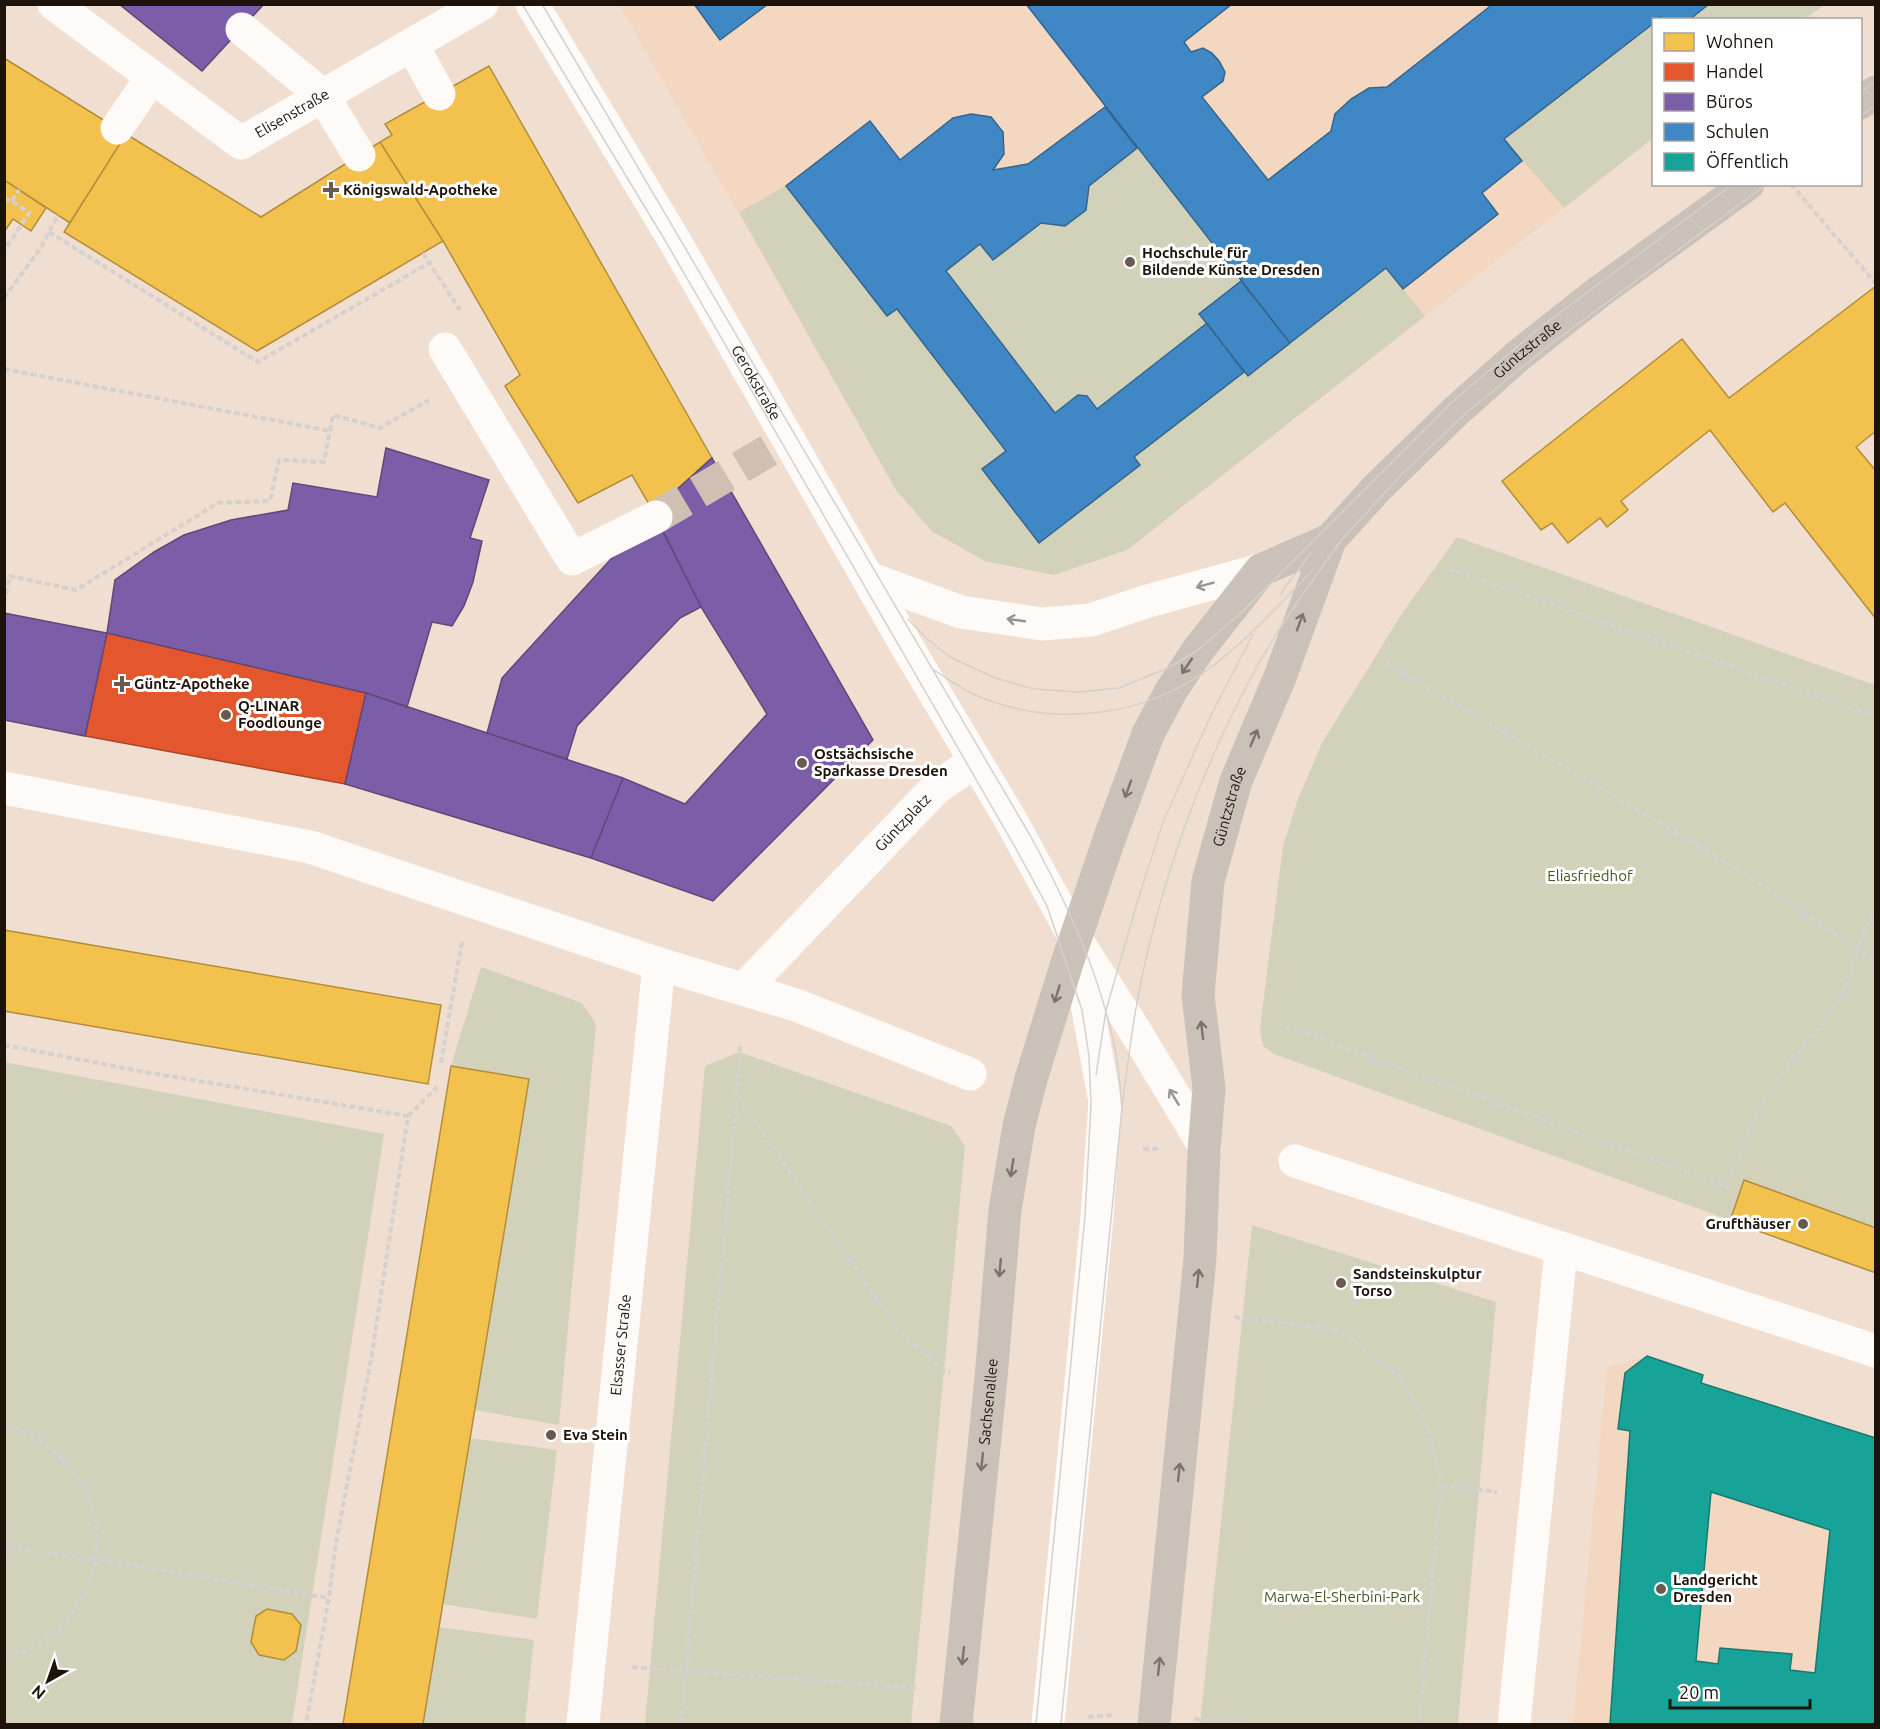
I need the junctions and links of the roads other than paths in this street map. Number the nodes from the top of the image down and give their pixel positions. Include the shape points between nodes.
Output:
1 (482, 4) edge
2 (532, 4) edge
3 (71, 10) edge
4 (242, 29) dead end
5 (412, 45) junction
6 (152, 77) junction
7 (1875, 92) edge
8 (440, 94) dead end
9 (322, 96) junction
10 (1862, 102) edge
11 (117, 128) dead end
12 (359, 154) dead end
13 (1745, 186) edge
14 (445, 349) dead end
15 (656, 517) tunnel mouth
16 (1330, 540) junction
17 (1261, 570) junction
18 (868, 578) junction
19 (975, 761) junction
20 (4, 788) edge
21 (1075, 938) junction
22 (659, 964) junction
23 (744, 989) junction
24 (970, 1074) dead end
25 (1205, 1147) junction
26 (1295, 1161) dead end
27 (1561, 1250) junction
28 (1875, 1351) edge
29 (1063, 1721) edge
30 (583, 1725) edge
31 (956, 1725) edge
32 (1154, 1725) edge
33 (1514, 1725) edge

1 - 5 street, Elisenstraße
2 - 18 street, Gerokstraße via 673,238
3 - 6 street, Elisenstraße
4 - 9 street
5 - 8 street
5 - 9 street, Elisenstraße
6 - 9 street, Elisenstraße via 241,142
6 - 11 street
7 - 10 main road
9 - 12 street
13 - 16 main road, Güntzstraße via 1519,355 1376,489
14 - 15 street via 572,559
16 - 17 main road, Güntzstraße
25 -> 16 main road, Güntzstraße via 1209,1088 1198,995 1208,881 1236,781 1280,677
17 -> 18 street, Güntzstraße via 1091,620 1042,624 961,612
17 -> 21 main road, Güntzstraße via 1198,650 1148,734
18 - 19 street, Gerokstraße
19 - 21 street
19 - 23 street, Güntzplatz via 935,789
20 - 22 street via 310,847
25 -> 21 street
21 - 29 street via 1105,1102
21 -> 31 main road, Sachsenallee via 1031,1079 1005,1210
22 - 23 street
22 - 30 street, Elsasser Straße
23 - 24 street via 796,1005
32 -> 25 main road via 1200,1258
26 - 27 street
27 - 28 street
27 - 33 street

